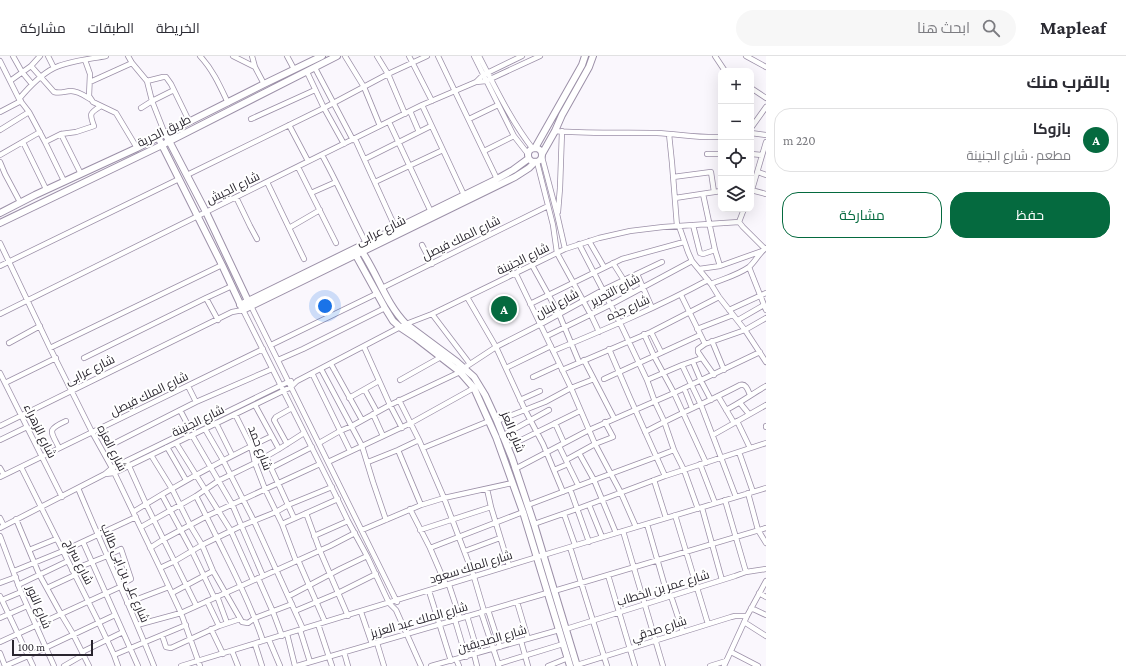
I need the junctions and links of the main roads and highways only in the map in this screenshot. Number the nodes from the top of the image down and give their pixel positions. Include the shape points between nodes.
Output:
1 (337, 56) edge
2 (585, 56) edge
3 (593, 56) edge
4 (319, 57) edge
5 (165, 134) junction
6 (158, 137) junction
7 (169, 141) junction
8 (162, 145) junction
9 (534, 148) junction
10 (528, 156) junction
11 (542, 156) junction
12 (536, 162) junction
13 (0, 213) edge
14 (0, 223) edge
15 (358, 251) junction
16 (250, 303) junction
17 (404, 326) junction
18 (462, 370) junction
19 (577, 665) edge
20 (570, 666) edge

1 - 7 main road, طريق الحرية
2 - 9 main road
3 - 11 main road
4 - 5 main road, طريق الحرية
5 - 6 main road, طريق الحرية
5 - 7 main road
6 - 8 main road
6 - 13 main road, طريق الحرية
7 - 8 main road, طريق الحرية
7 - 16 main road
8 - 14 main road, طريق الحرية
8 - 16 main road, شارع عرابى via 241,307
9 - 10 main road via 529,151
9 - 11 main road via 539,150
10 - 12 main road via 530,161
10 - 15 main road, شارع عرابى via 513,170 497,179 366,244
11 - 12 main road
12 - 15 main road, شارع عرابى via 515,177
15 - 16 main road, شارع عرابى
15 - 17 main road, شارع العز
15 - 17 main road, شارع العز via 376,294 392,320
17 - 18 main road, شارع العز
17 - 18 main road, شارع العز via 440,356
18 - 19 main road, شارع العز via 474,377 479,384 497,421 528,505
18 - 20 main road, شارع العز via 474,388 496,437 523,512

